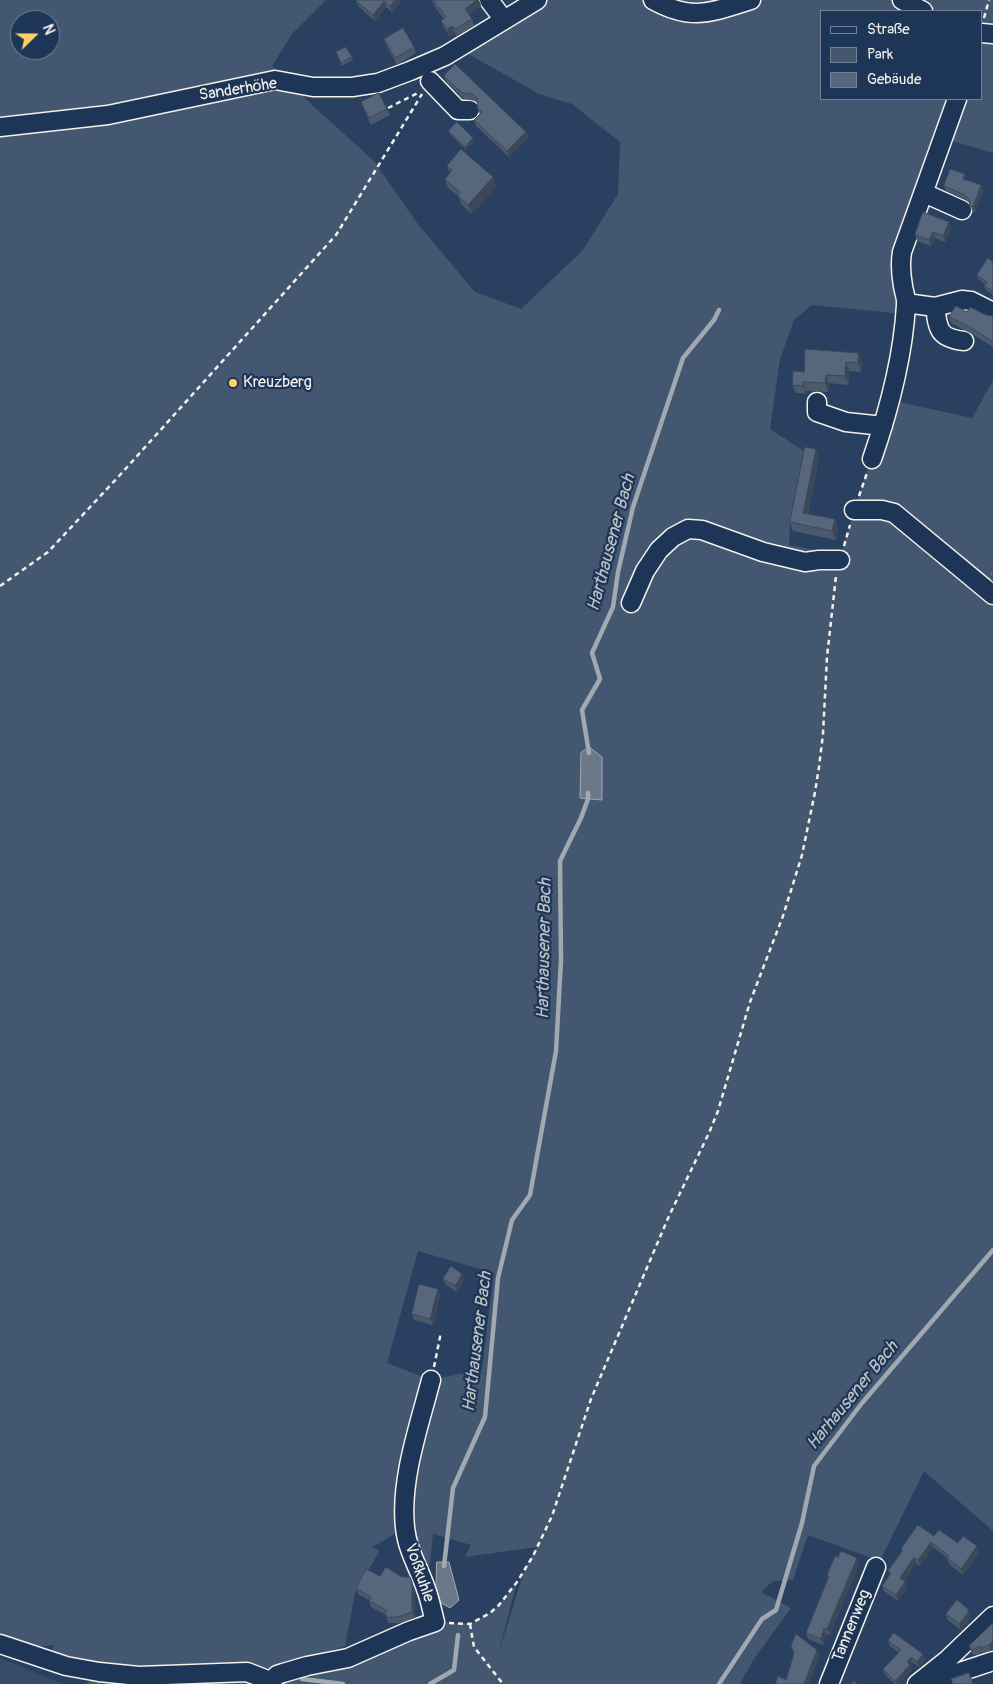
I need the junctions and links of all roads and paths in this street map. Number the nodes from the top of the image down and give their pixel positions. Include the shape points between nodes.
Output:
1 (489, 0) edge
2 (537, 0) edge
3 (653, 0) edge
4 (751, 0) edge
5 (902, 0) edge
6 (989, 0) edge
7 (920, 10) edge
8 (504, 20) junction
9 (983, 26) edge
10 (993, 34) edge
11 (445, 56) junction
12 (426, 88) junction
13 (957, 100) edge
14 (388, 108) edge
15 (470, 110) dead end
16 (0, 127) edge
17 (924, 193) junction
18 (962, 210) dead end
19 (906, 303) junction
20 (935, 307) junction
21 (993, 312) edge
22 (964, 341) dead end
23 (817, 402) dead end
24 (883, 426) junction
25 (872, 459) joint
26 (854, 510) junction
27 (840, 560) junction
28 (0, 586) edge
29 (993, 595) edge
30 (631, 603) dead end
31 (442, 1332) dead end
32 (431, 1380) joint
33 (876, 1567) dead end
34 (993, 1616) edge
35 (435, 1622) junction
36 (470, 1624) junction
37 (0, 1644) edge
38 (993, 1661) edge
39 (270, 1683) edge
40 (503, 1684) edge
41 (829, 1684) edge
42 (917, 1684) edge
43 (923, 1684) edge

1 - 8 street
2 - 8 street, Sanderhöhe
3 - 4 street via 677,11 698,13
5 - 7 street
6 - 9 path
8 - 11 street, Sanderhöhe
9 - 10 street
11 - 12 street
11 - 16 street, Sanderhöhe via 378,83 314,87 275,80 108,115
12 - 14 path
12 - 15 street via 458,110
12 - 28 path via 336,235 48,552
13 - 17 street
17 - 18 street
17 - 19 street via 900,263
19 - 20 street
19 - 24 street via 901,349
20 - 21 street via 962,300
20 - 22 street via 942,334
23 - 24 street via 817,412 846,422
24 - 25 street
25 - 26 path
26 - 27 path
26 - 29 street via 894,513
27 - 30 street via 805,562 764,552 702,530 688,529 659,550 645,570
27 - 36 path via 830,619 819,767 802,855 750,1002 718,1111 591,1399 552,1516 533,1556 499,1605
31 - 32 path
32 - 35 street, Voßkuhle via 410,1466 405,1495 405,1528
33 - 41 street, Tannenweg
34 - 42 street
35 - 36 path
35 - 39 street, Voßkuhle via 348,1658 293,1669 277,1675
36 - 40 path via 474,1647
37 - 39 street via 66,1666 99,1672 139,1676 247,1672
38 - 43 street

